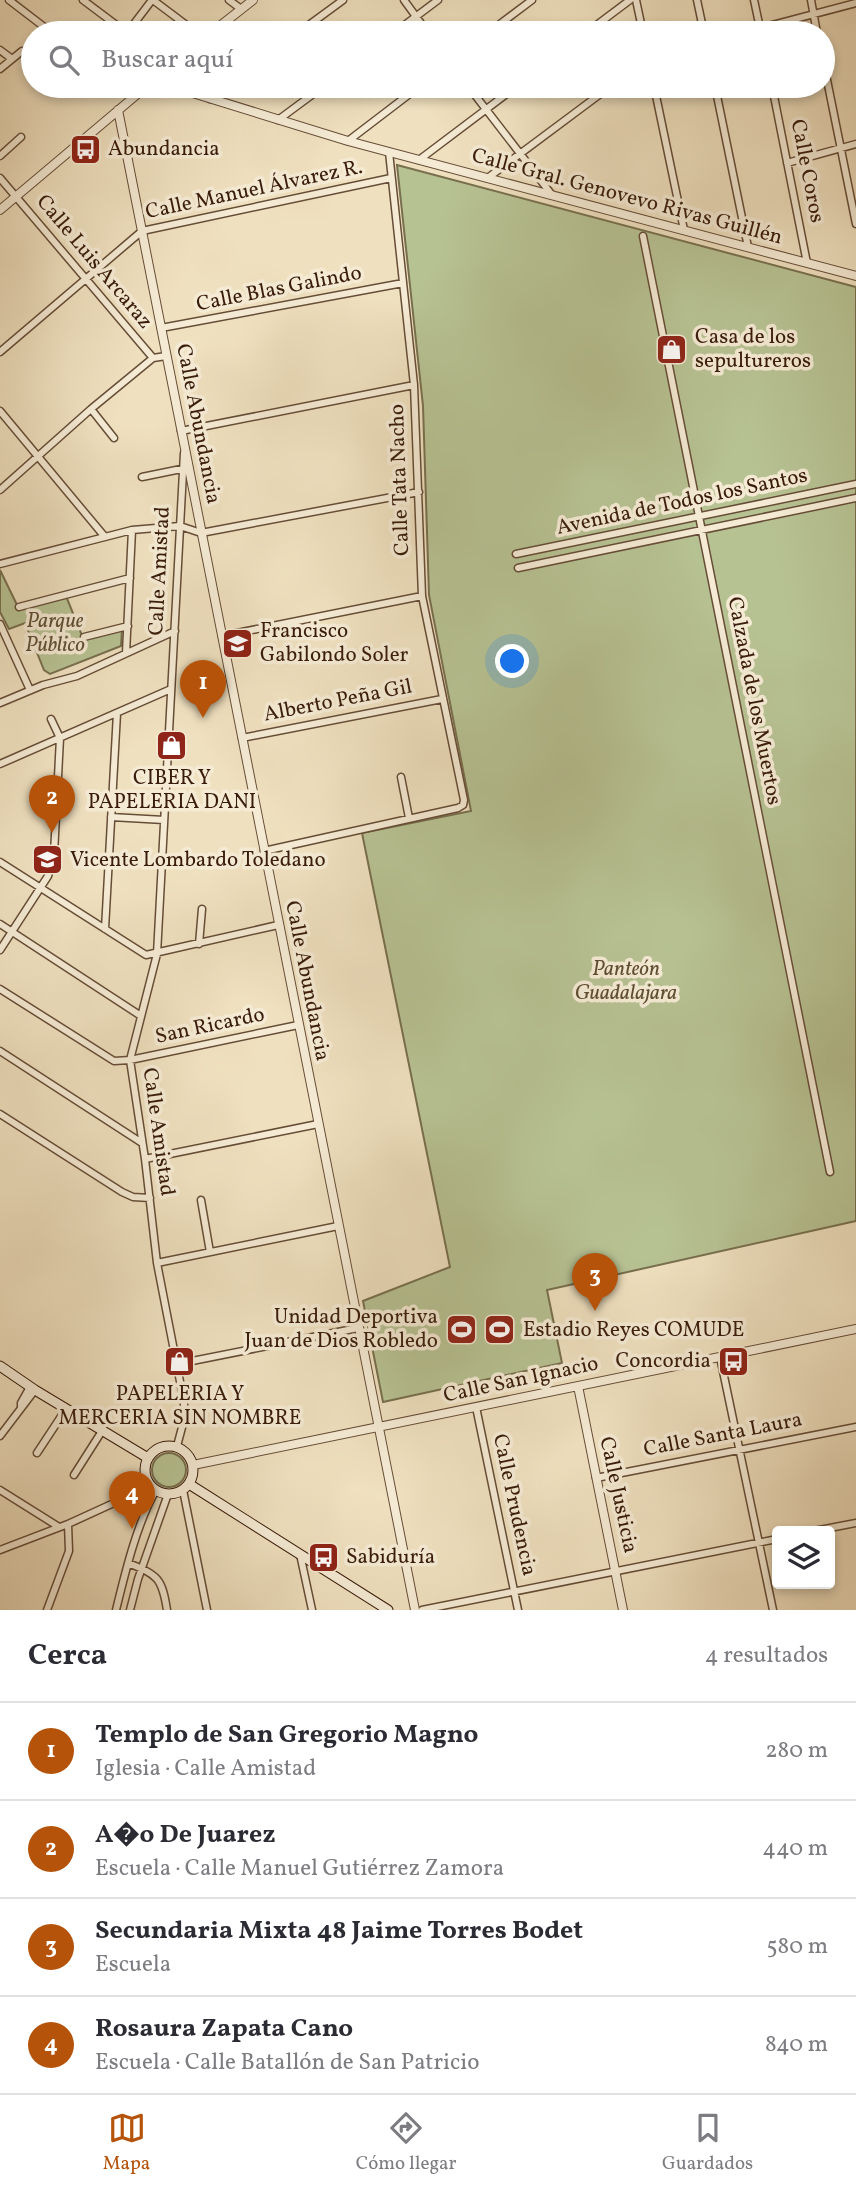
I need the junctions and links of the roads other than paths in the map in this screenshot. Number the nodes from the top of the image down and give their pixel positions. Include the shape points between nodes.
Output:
1 (9, 0) edge
2 (83, 0) edge
3 (153, 0) edge
4 (229, 0) edge
5 (253, 0) edge
6 (343, 0) edge
7 (404, 0) edge
8 (438, 0) edge
9 (532, 0) edge
10 (630, 0) edge
11 (636, 0) edge
12 (697, 0) edge
13 (754, 0) edge
14 (811, 0) edge
15 (856, 3) edge
16 (241, 9) junction
17 (814, 15) junction
18 (416, 17) junction
19 (36, 21) edge
20 (111, 21) edge
21 (136, 21) edge
22 (181, 21) edge
23 (226, 21) edge
24 (314, 21) edge
25 (410, 21) edge
26 (419, 21) edge
27 (504, 21) edge
28 (602, 21) edge
29 (640, 21) edge
30 (701, 21) edge
31 (758, 21) edge
32 (794, 21) edge
33 (815, 21) edge
34 (0, 50) edge
35 (21, 52) edge
36 (12, 60) junction
37 (0, 69) edge
38 (132, 98) edge
39 (207, 98) edge
40 (308, 98) edge
41 (404, 98) edge
42 (477, 98) edge
43 (501, 98) edge
44 (595, 98) edge
45 (656, 98) edge
46 (717, 98) edge
47 (774, 98) edge
48 (831, 98) edge
49 (210, 99) joint
50 (486, 109) junction
51 (118, 110) junction
52 (278, 121) junction
53 (21, 137) dead end
54 (348, 141) junction
55 (856, 144) edge
56 (841, 148) junction
57 (389, 152) junction
58 (520, 154) junction
59 (0, 156) edge
60 (419, 160) junction
61 (787, 163) junction
62 (391, 177) junction
63 (489, 177) junction
64 (0, 178) edge
65 (552, 195) junction
66 (16, 197) junction
67 (0, 210) edge
68 (856, 224) edge
69 (684, 230) junction
70 (142, 232) junction
71 (643, 236) dead end
72 (748, 247) junction
73 (807, 263) junction
74 (856, 276) edge
75 (85, 279) junction
76 (403, 283) junction
77 (161, 328) junction
78 (0, 352) edge
79 (166, 356) junction
80 (153, 358) junction
81 (414, 385) junction
82 (91, 409) junction
83 (0, 411) edge
84 (181, 431) junction
85 (114, 438) dead end
86 (39, 457) junction
87 (186, 468) junction
88 (142, 478) dead end
89 (856, 485) edge
90 (0, 490) edge
91 (419, 492) junction
92 (856, 498) edge
93 (699, 517) junction
94 (180, 526) junction
95 (132, 530) junction
96 (702, 530) junction
97 (201, 533) junction
98 (105, 537) junction
99 (516, 554) dead end
100 (0, 565) edge
101 (518, 568) dead end
102 (130, 578) junction
103 (422, 596) junction
104 (19, 607) dead end
105 (0, 624) edge
106 (128, 626) junction
107 (175, 631) junction
108 (222, 636) junction
109 (84, 637) dead end
110 (126, 653) junction
111 (172, 689) junction
112 (30, 690) junction
113 (442, 699) junction
114 (0, 704) edge
115 (117, 713) junction
116 (51, 719) dead end
117 (60, 738) junction
118 (242, 738) junction
119 (0, 764) edge
120 (401, 777) dead end
121 (111, 817) junction
122 (409, 818) junction
123 (164, 820) junction
124 (264, 850) junction
125 (0, 862) edge
126 (40, 887) junction
127 (202, 909) dead end
128 (0, 924) edge
129 (278, 925) junction
130 (105, 929) junction
131 (12, 932) junction
132 (199, 944) junction
133 (0, 950) edge
134 (157, 954) junction
135 (0, 989) edge
136 (141, 1016) junction
137 (298, 1025) junction
138 (0, 1051) edge
139 (130, 1060) junction
140 (0, 1114) edge
141 (318, 1124) junction
142 (142, 1143) junction
143 (145, 1159) junction
144 (830, 1172) dead end
145 (150, 1198) junction
146 (201, 1200) dead end
147 (338, 1226) junction
148 (209, 1252) junction
149 (157, 1263) junction
150 (358, 1328) junction
151 (856, 1329) edge
152 (720, 1357) junction
153 (177, 1364) junction
154 (0, 1366) edge
155 (578, 1386) junction
156 (33, 1389) junction
157 (476, 1407) junction
158 (66, 1409) junction
159 (377, 1427) junction
160 (856, 1427) edge
161 (102, 1431) junction
162 (0, 1436) edge
163 (177, 1446) junction
164 (740, 1451) junction
165 (37, 1453) dead end
166 (148, 1458) junction
167 (193, 1465) junction
168 (74, 1475) dead end
169 (596, 1478) junction
170 (186, 1487) junction
171 (154, 1488) junction
172 (0, 1490) edge
173 (168, 1494) junction
174 (856, 1522) edge
175 (68, 1524) junction
176 (835, 1526) edge
177 (59, 1527) junction
178 (772, 1540) edge
179 (759, 1543) junction
180 (0, 1550) edge
181 (300, 1554) junction
182 (128, 1563) junction
183 (141, 1569) junction
184 (615, 1572) junction
185 (514, 1591) junction
186 (47, 1610) edge
187 (116, 1610) edge
188 (130, 1610) edge
189 (167, 1610) edge
190 (207, 1610) edge
191 (312, 1610) edge
192 (388, 1610) edge
193 (415, 1610) edge
194 (422, 1610) edge
195 (518, 1610) edge
196 (623, 1610) edge
197 (773, 1610) edge

1 - 19 street
2 - 20 street
3 - 21 street
3 - 22 street
4 - 16 street
5 - 16 street
6 - 24 street
7 - 18 street
8 - 18 street
9 - 27 street
10 - 28 street
11 - 29 street
12 - 30 street
13 - 31 street
14 - 17 street
15 - 17 street
16 - 23 street
17 - 32 street
17 - 33 street
18 - 25 street
18 - 26 street
34 - 36 street
35 - 36 street
36 - 37 street
38 - 51 street
39 - 49 street, Calle Gral. Genovevo Rivas Guillén
40 - 52 street
41 - 54 street
42 - 50 street
43 - 50 street
44 - 58 street
45 - 69 street
46 - 72 street
47 - 61 street, Calle Coros
48 - 56 street
49 - 52 street, Calle Gral. Genovevo Rivas Guillén
50 - 58 street
50 - 60 street
51 - 66 street
51 - 70 street, Calle Abundancia
52 - 54 street, Calle Gral. Genovevo Rivas Guillén
53 - 59 street
54 - 57 street, Calle Gral. Genovevo Rivas Guillén
55 - 56 street
56 - 61 street
56 - 68 street
57 - 60 street, Calle Gral. Genovevo Rivas Guillén
57 - 62 street, Calle Tata Nacho
58 - 63 street
58 - 65 street
60 - 63 street, Calle Gral. Genovevo Rivas Guillén
61 - 73 street, Calle Coros
62 - 70 street, Calle Manuel Álvarez R.
62 - 76 street, Calle Tata Nacho
63 - 65 street, Calle Gral. Genovevo Rivas Guillén
64 - 66 street, Calle Luis Arcaraz
65 - 69 street, Calle Gral. Genovevo Rivas Guillén
66 - 67 street
66 - 75 street, Calle Luis Arcaraz
69 - 72 street, Calle Gral. Genovevo Rivas Guillén
70 - 75 street, Calle Manuel Álvarez R.
70 - 77 street, Calle Abundancia
71 - 93 street, Calzada de los Muertos
72 - 73 street, Calle Gral. Genovevo Rivas Guillén
73 - 74 street, Calle Gral. Genovevo Rivas Guillén
75 - 78 street, Calle Manuel Álvarez R.
75 - 80 street, Calle Luis Arcaraz
76 - 77 street, Calle Blas Galindo
76 - 81 street, Calle Tata Nacho
77 - 79 street, Calle Abundancia
79 - 80 street, Calle Luis Arcaraz
79 - 84 street, Calle Abundancia
80 - 82 street
81 - 84 street
81 - 91 street, Calle Tata Nacho
82 - 85 street
82 - 86 street
83 - 86 street
84 - 87 street, Calle Abundancia
86 - 90 street
86 - 98 street
87 - 88 street
87 - 94 street, Calle Amistad
87 - 97 street, Calle Abundancia
89 - 93 street, Avenida de Todos los Santos
91 - 97 street
91 - 103 street, Calle Tata Nacho
92 - 96 street, Avenida de Todos los Santos
93 - 96 street, Calzada de los Muertos
93 - 99 street, Avenida de Todos los Santos
94 - 95 street
94 - 97 street
94 - 107 street, Calle Amistad
95 - 98 street
95 - 102 street
96 - 101 street, Avenida de Todos los Santos
96 - 144 street, Calzada de los Muertos
97 - 108 street, Calle Abundancia
98 - 100 street
102 - 104 street
102 - 106 street
103 - 108 street
103 - 113 street, Calle Tata Nacho
105 - 112 street
106 - 109 street
106 - 110 street
107 - 110 street
107 - 111 street, Calle Amistad
108 - 118 street, Calle Abundancia
110 - 112 street via 77,676
111 - 115 street
111 - 123 street, Calle Amistad
112 - 114 street
113 - 118 street, Alberto Peña Gil
113 - 122 street, Calle Tata Nacho via 463,805
115 - 117 street
115 - 121 street
116 - 117 street
117 - 119 street
117 - 126 street via 54,855
118 - 124 street, Calle Abundancia
120 - 122 street
121 - 123 street
121 - 130 street
122 - 124 street
123 - 134 street, Calle Amistad
124 - 129 street, Calle Abundancia
125 - 126 street
126 - 130 street
126 - 131 street
127 - 132 street
128 - 131 street
129 - 132 street
129 - 137 street, Calle Abundancia
130 - 134 street via 142,954
131 - 133 street
131 - 136 street
132 - 134 street
134 - 136 street, Calle Amistad
135 - 139 street via 111,1059
136 - 139 street, Calle Amistad
137 - 139 street, San Ricardo
137 - 141 street, Calle Abundancia
138 - 142 street
139 - 142 street, Calle Amistad
140 - 145 street via 122,1192
141 - 143 street
141 - 147 street, Calle Abundancia
142 - 143 street, Calle Amistad
143 - 145 street, Calle Amistad
145 - 149 street, Calle Amistad
146 - 148 street
147 - 148 street
147 - 150 street, Calle Abundancia
148 - 149 street
149 - 153 street, Calle Amistad
150 - 153 street
150 - 159 street, Calle Abundancia
151 - 152 street, Calle San Ignacio
152 - 155 street, Calle San Ignacio
152 - 164 street
153 - 163 street, Calle Amistad via 184,1413
154 - 156 main road
155 - 157 street, Calle San Ignacio
155 - 169 street, Calle Justicia
156 - 158 main road
156 - 162 street
157 - 159 street, Calle San Ignacio
157 - 185 street, Calle Prudencia
158 - 161 main road
158 - 165 street
159 - 167 street, Calle San Ignacio
159 - 193 street, Calle Abundancia
160 - 164 street, Calle Santa Laura
161 - 166 main road
161 - 168 street
163 - 166 main road via 161,1446
163 - 167 main road
164 - 169 street, Calle Santa Laura
164 - 179 street
166 - 171 main road via 145,1474
167 - 170 main road
169 - 184 street, Calle Justicia
170 - 173 main road
170 - 181 main road
170 - 190 street
171 - 173 main road
171 - 175 street
171 - 182 street
172 - 177 street
173 - 183 street
174 - 176 street
175 - 177 street
175 - 186 street via 68,1551
177 - 180 street
178 - 179 street
179 - 184 street
179 - 197 street
181 - 191 street
181 - 192 main road
182 - 183 street
182 - 187 street
183 - 188 street
183 - 189 street via 161,1583
184 - 185 street
184 - 196 street, Calle Justicia
185 - 194 street
185 - 195 street, Calle Prudencia

